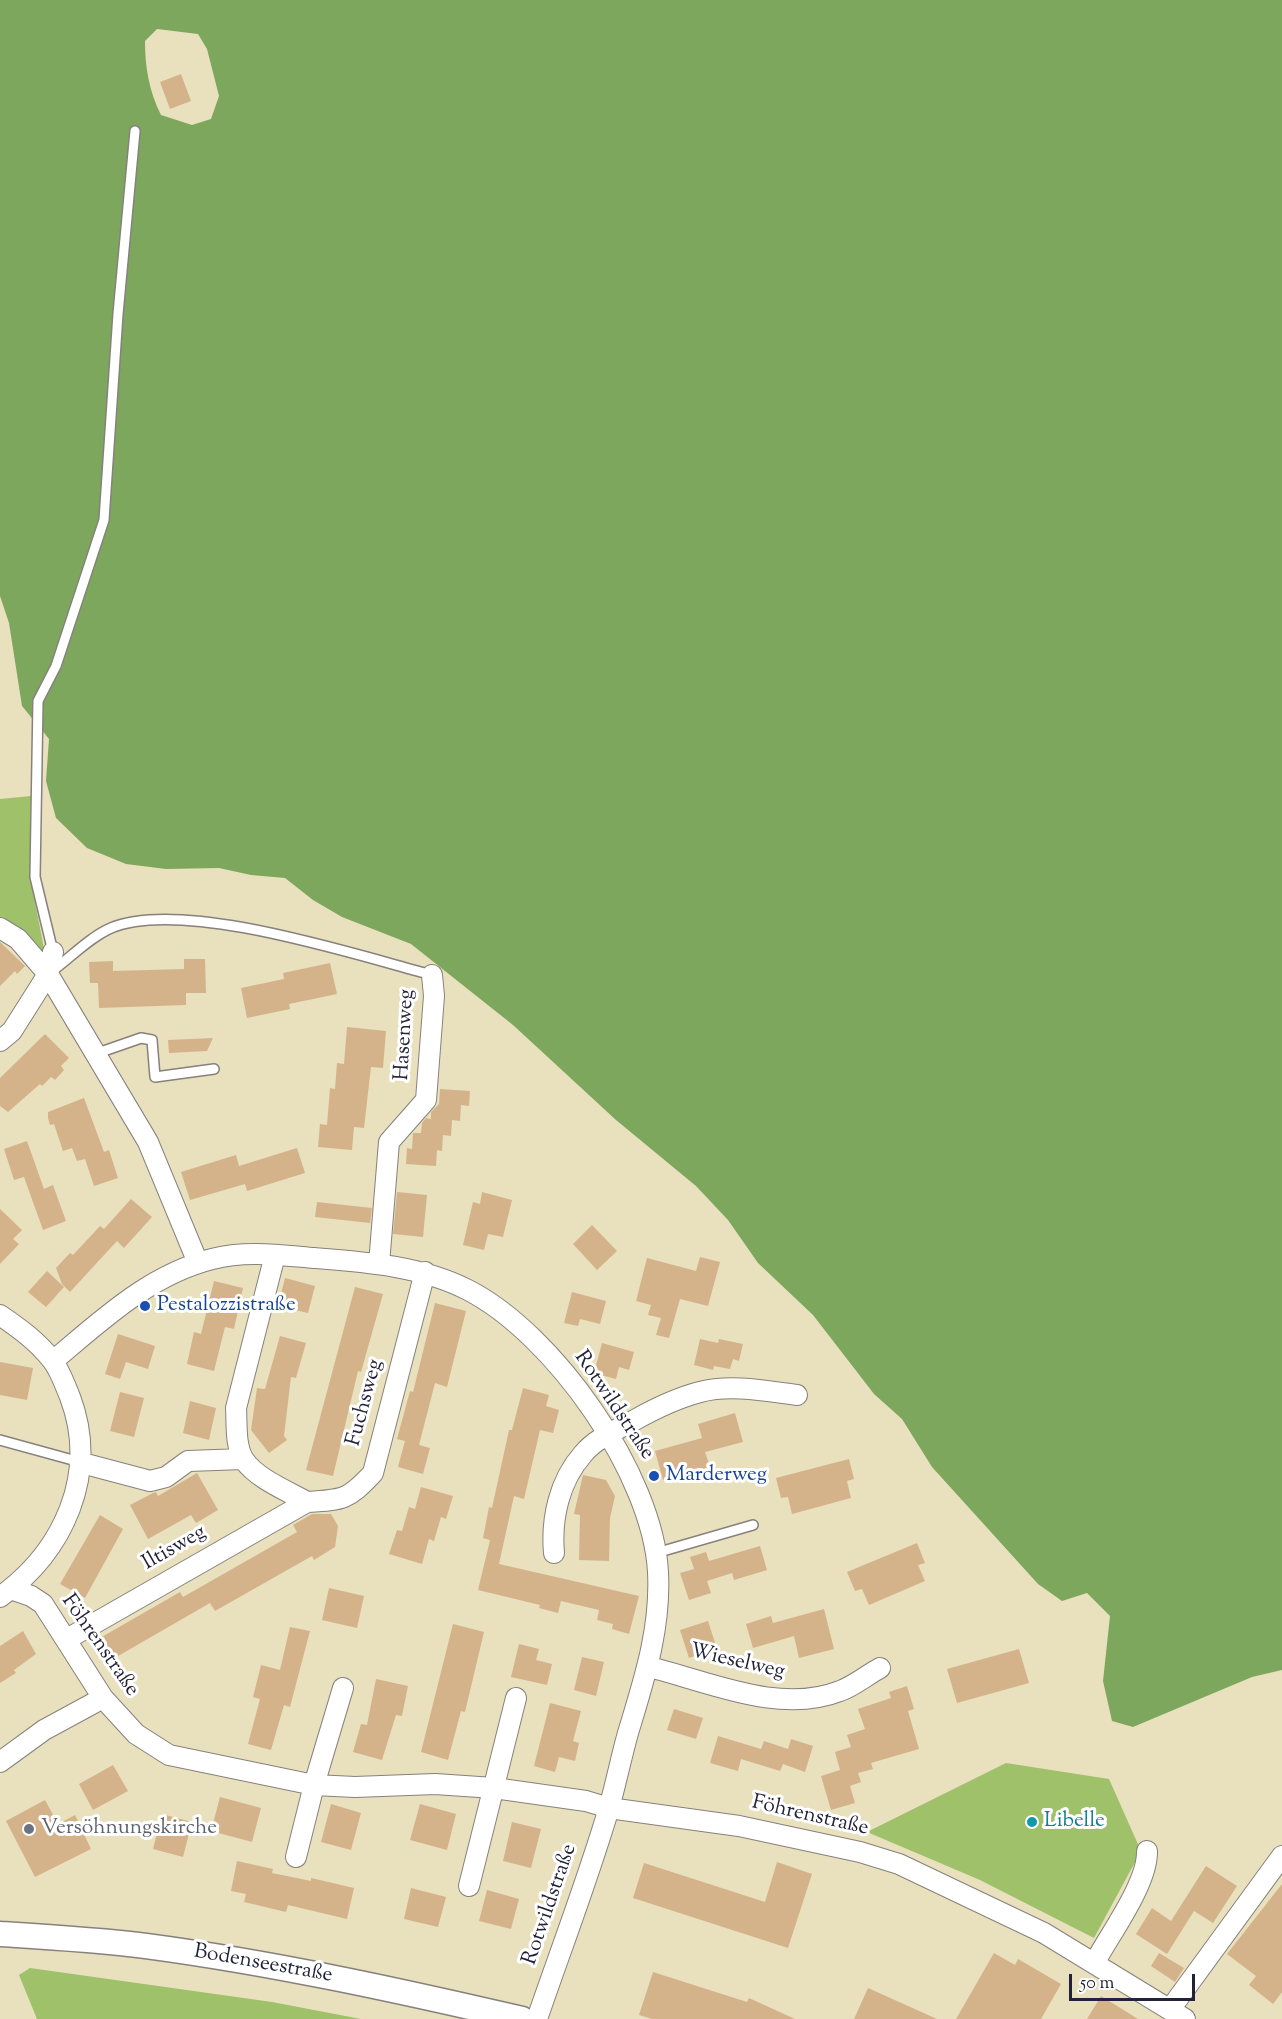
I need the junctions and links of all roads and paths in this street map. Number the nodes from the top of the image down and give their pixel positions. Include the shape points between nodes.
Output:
1 (135, 130) dead end
2 (0, 928) edge
3 (53, 952) joint
4 (48, 974) junction
5 (432, 975) joint
6 (0, 1041) edge
7 (95, 1054) junction
8 (214, 1069) dead end
9 (275, 1255) junction
10 (198, 1263) junction
11 (379, 1264) junction
12 (425, 1272) junction
13 (0, 1315) edge
14 (53, 1361) junction
15 (797, 1395) dead end
16 (607, 1435) junction
17 (0, 1440) edge
18 (243, 1459) junction
19 (82, 1463) junction
20 (308, 1502) junction
21 (753, 1525) dead end
22 (554, 1553) dead end
23 (656, 1553) junction
24 (6, 1593) edge
25 (67, 1640) junction
26 (649, 1667) junction
27 (880, 1668) dead end
28 (343, 1688) dead end
29 (102, 1698) junction
30 (516, 1698) dead end
31 (0, 1762) edge
32 (314, 1785) junction
33 (494, 1788) junction
34 (609, 1808) junction
35 (1147, 1851) dead end
36 (1282, 1856) edge
37 (296, 1857) dead end
38 (469, 1886) dead end
39 (0, 1934) edge
40 (1095, 1962) junction
41 (1178, 2014) edge
42 (522, 2019) edge
43 (537, 2019) edge

1 - 3 lane via 104,520 56,666 38,701 35,877
2 - 4 street via 18,939
3 - 4 street
4 - 5 lane via 110,928 146,918 245,927
4 - 6 street via 12,1031
4 - 7 street
5 - 11 street, Hasenweg via 434,996 426,1100 389,1142
7 - 8 lane via 141,1038 152,1040 155,1077
7 - 10 street via 148,1142
9 - 10 street, Rotwildstraße via 243,1253
9 - 11 street, Rotwildstraße
9 - 18 street via 236,1408
10 - 14 street, Rotwildstraße via 139,1292
11 - 12 street, Rotwildstraße
12 - 16 street, Rotwildstraße via 468,1290 505,1313 542,1347
12 - 20 street, Fuchsweg via 373,1473 341,1500
13 - 14 street via 27,1333
14 - 19 street via 77,1416
15 - 16 street via 747,1389 702,1392 653,1409
16 - 22 street via 584,1452 569,1473 556,1510
16 - 23 street, Rotwildstraße via 637,1485
17 - 19 lane
18 - 19 street via 188,1461 166,1477 150,1481
18 - 20 street via 256,1472
19 - 24 street via 56,1541 34,1570
20 - 25 street, Iltisweg
21 - 23 lane
23 - 26 street, Rotwildstraße via 658,1608
24 - 25 street, Föhrenstraße via 31,1596 43,1604
25 - 29 street, Föhrenstraße
26 - 27 street, Wieselweg via 753,1694 806,1700 841,1691
26 - 34 street, Rotwildstraße
28 - 32 street
29 - 31 street via 44,1730
29 - 32 street, Föhrenstraße via 136,1734 169,1755
30 - 33 street
32 - 33 street, Föhrenstraße via 435,1784
32 - 37 street
33 - 34 street, Föhrenstraße
33 - 38 street
34 - 40 street, Föhrenstraße via 739,1826 860,1852 929,1878
34 - 43 street, Rotwildstraße
35 - 40 street via 1139,1883
36 - 41 street, Föhrenstraße
39 - 42 street, Bodenseestraße via 144,1946 270,1965
40 - 41 street, Föhrenstraße

